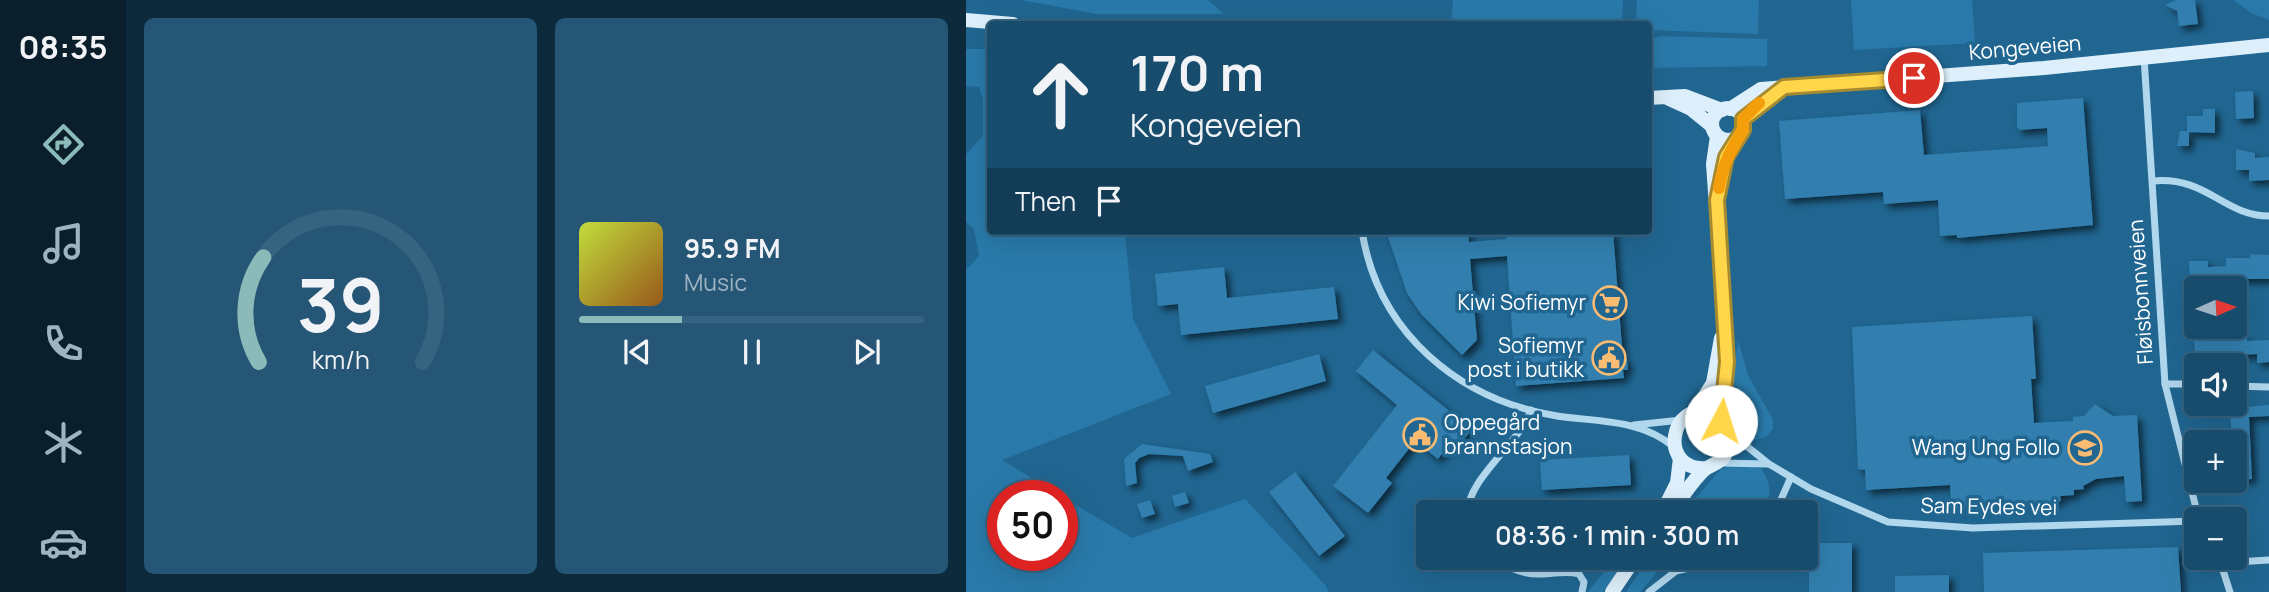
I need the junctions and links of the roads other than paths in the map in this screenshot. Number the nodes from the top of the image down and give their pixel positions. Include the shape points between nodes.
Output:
1 (966, 20) edge
2 (987, 22) edge
3 (2269, 45) edge
4 (2144, 57) junction
5 (1784, 87) junction
6 (1652, 98) edge
7 (1668, 98) junction
8 (1726, 109) junction
9 (1743, 119) junction
10 (1715, 131) junction
11 (1735, 139) junction
12 (2153, 181) junction
13 (1717, 198) junction
14 (2269, 216) edge
15 (1363, 235) edge
16 (1723, 330) junction
17 (2165, 384) junction
18 (2184, 384) edge
19 (2247, 386) edge
20 (2269, 387) edge
21 (1531, 410) junction
22 (1688, 416) junction
23 (1633, 425) junction
24 (1725, 426) junction
25 (1677, 452) junction
26 (1769, 464) junction
27 (1712, 465) junction
28 (1791, 477) junction
29 (1471, 500) edge
30 (1668, 500) edge
31 (1682, 500) edge
32 (1781, 500) edge
33 (2194, 507) edge
34 (2184, 522) edge
35 (2247, 560) edge
36 (2269, 560) edge
37 (1520, 570) edge
38 (1627, 570) edge
39 (1680, 570) edge
40 (2223, 570) edge
41 (1582, 592) edge
42 (1612, 592) edge
43 (1649, 592) edge
44 (2230, 592) edge

1 - 2 main road
3 - 4 main road, Kongeveien
4 - 5 main road, Kongeveien
4 - 12 street, Fløisbonnveien
5 - 8 main road, Kongeveien via 1752,93
5 - 9 main road
6 - 7 main road
7 - 8 main road via 1685,96
7 - 10 main road via 1691,109
8 - 9 main road
8 - 10 main road via 1714,117
9 - 11 main road via 1743,130
10 - 11 main road via 1726,140
10 - 13 main road
11 - 13 main road via 1723,164
12 - 14 street via 2186,182 2237,209
12 - 17 street, Fløisbonnveien
13 - 16 main road
15 - 21 street via 1383,298 1423,353 1478,391
16 - 22 main road via 1713,383
16 - 24 main road
17 - 18 street
17 - 33 street, Fløisbonnveien
19 - 20 street
21 - 23 street
21 - 29 street
22 - 23 street
22 - 24 main road via 1706,412
22 - 25 main road via 1675,433
23 - 25 street via 1658,435
24 - 26 street, Sam Eydes vei
24 - 27 main road via 1728,449
25 - 27 main road via 1692,467
25 - 30 main road via 1677,483
26 - 27 street, Sam Eydes vei
26 - 28 street, Sam Eydes vei
27 - 31 main road
28 - 32 street
28 - 34 street, Sam Eydes vei via 1888,522 1935,527
35 - 36 street
37 - 41 street via 1538,575 1579,574 1584,582
38 - 42 main road
39 - 43 street
40 - 44 street

